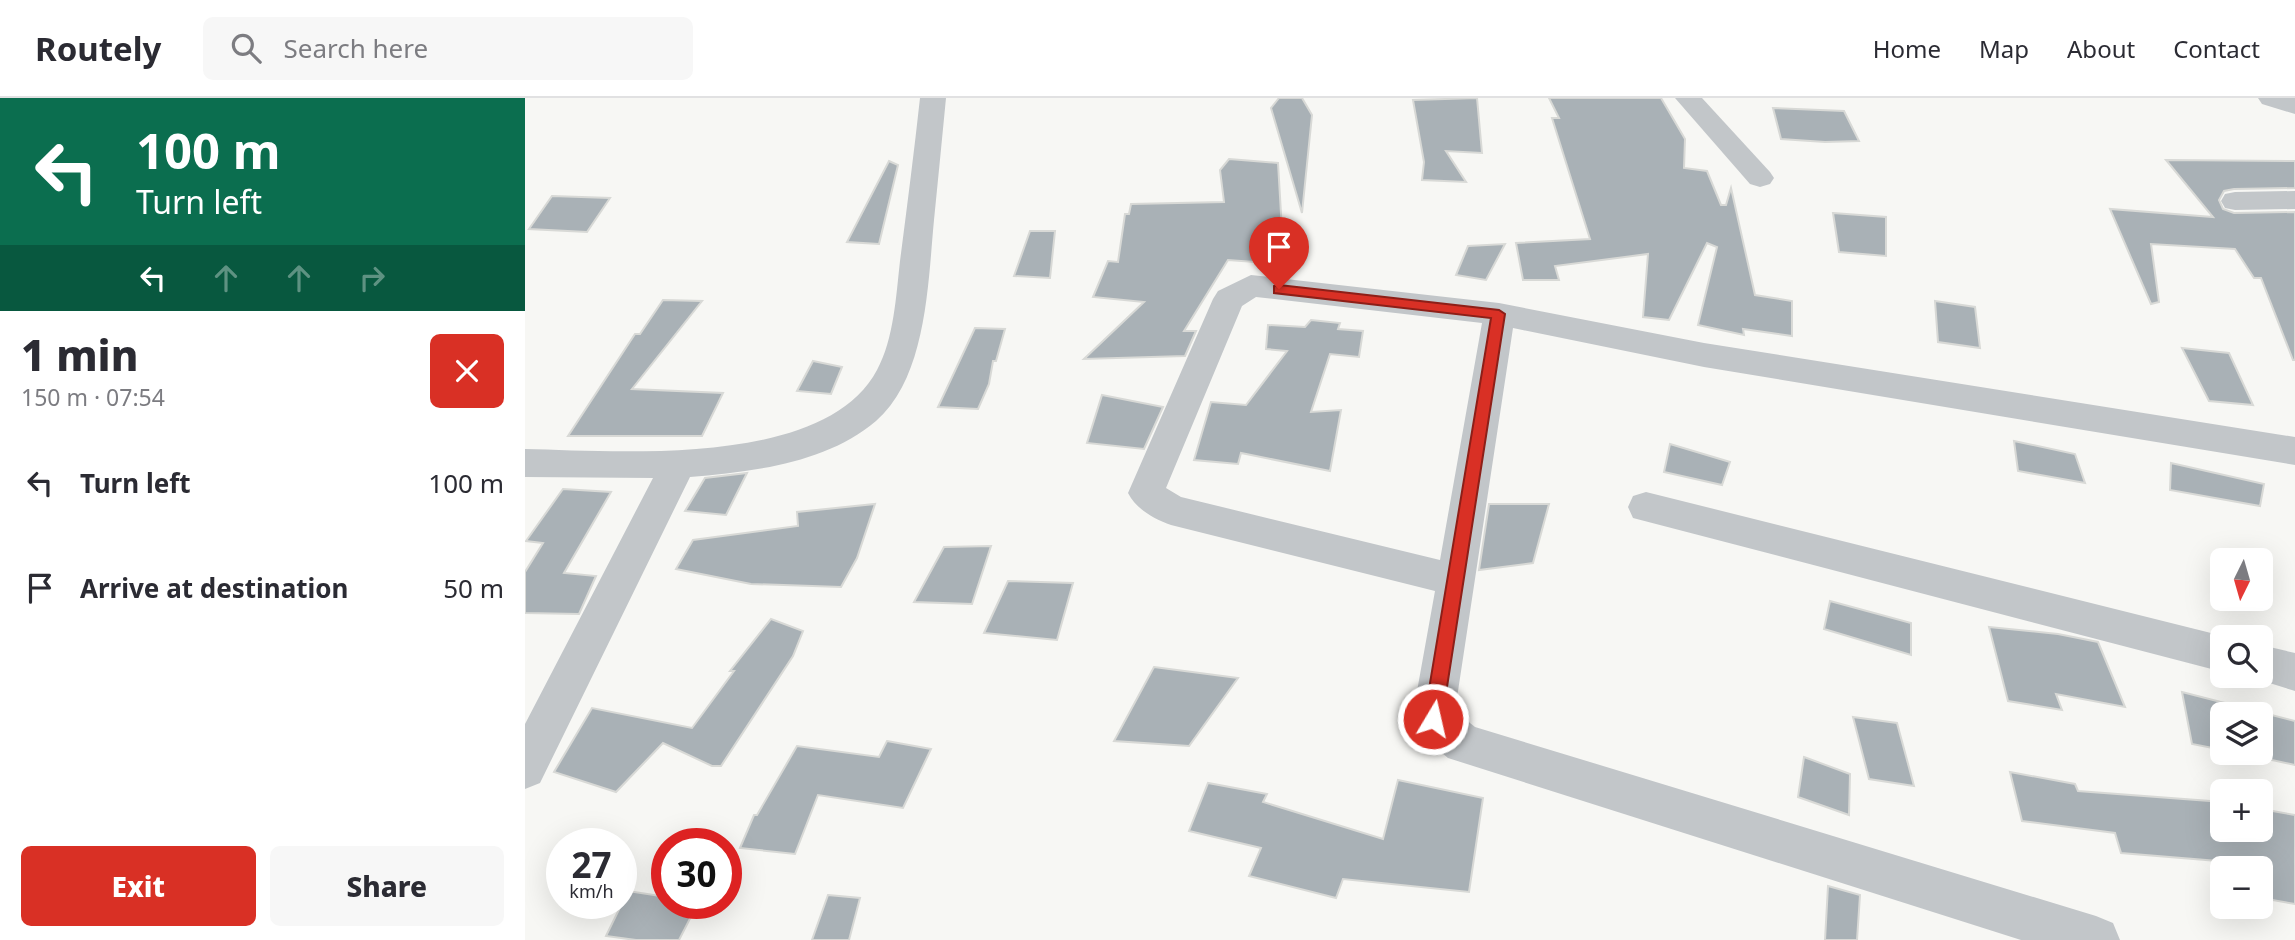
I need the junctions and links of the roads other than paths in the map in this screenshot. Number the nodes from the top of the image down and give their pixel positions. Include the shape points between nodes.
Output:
1 (933, 98) edge
2 (1688, 98) edge
3 (2272, 98) edge
4 (2295, 106) edge
5 (1760, 178) dead end
6 (2235, 201) dead end
7 (2295, 201) edge
8 (1499, 314) junction
9 (2295, 451) edge
10 (525, 463) edge
11 (678, 464) junction
12 (1646, 507) dead end
13 (1455, 579) junction
14 (2210, 650) edge
15 (2273, 666) edge
16 (2295, 672) edge
17 (525, 768) edge
18 (2097, 940) edge

1 - 11 street via 910,313 892,376 876,400 837,431 774,453
2 - 5 street
3 - 4 street
6 - 7 street
8 - 9 street via 1703,355
8 - 13 street
8 - 13 street via 1251,286 1230,299 1146,493 1171,510
10 - 11 street
11 - 17 street
12 - 14 street
13 - 18 street via 1433,719 1463,744
15 - 16 street

